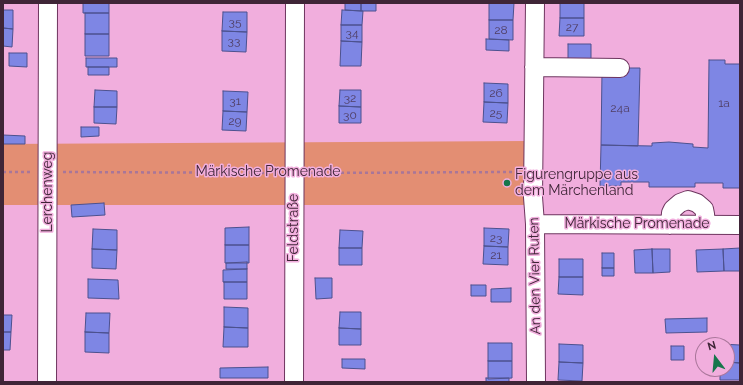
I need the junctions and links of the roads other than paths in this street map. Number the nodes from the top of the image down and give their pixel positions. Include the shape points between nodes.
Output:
1 (48, 3) edge
2 (295, 3) edge
3 (535, 3) edge
4 (534, 67) junction
5 (620, 68) dead end
6 (535, 224) junction
7 (670, 225) junction
8 (706, 225) junction
9 (740, 225) edge
10 (47, 382) edge
11 (294, 382) edge
12 (536, 382) edge

1 - 10 street, Lerchenweg
2 - 11 street, Feldstraße
3 - 4 street, An den Vier Ruten
4 - 5 street
4 - 6 street, An den Vier Ruten
6 - 7 street, Märkische Promenade
6 - 12 street, An den Vier Ruten
7 - 8 street, Märkische Promenade
7 - 8 street via 673,209 688,200 704,209
8 - 9 street, Märkische Promenade

